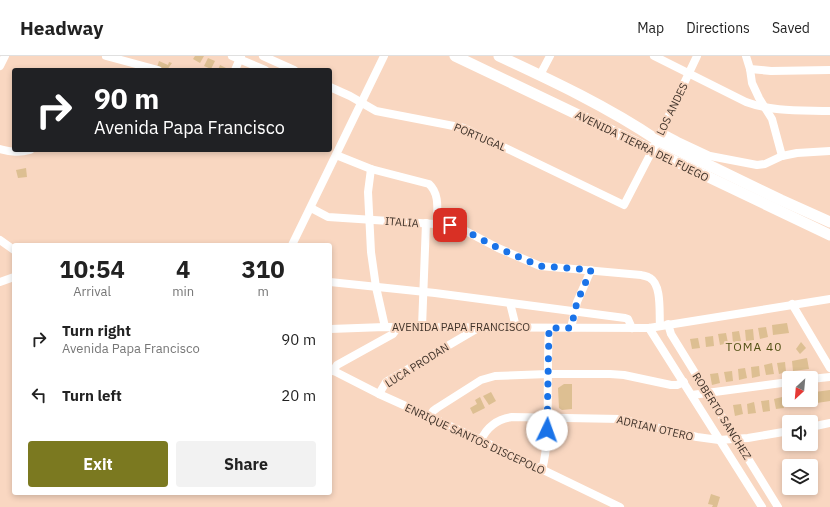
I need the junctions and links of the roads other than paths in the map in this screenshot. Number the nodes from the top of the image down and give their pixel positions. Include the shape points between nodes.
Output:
1 (5, 56) edge
2 (106, 56) edge
3 (263, 56) edge
4 (384, 56) edge
5 (455, 56) edge
6 (499, 56) edge
7 (550, 56) edge
8 (654, 56) edge
9 (697, 56) edge
10 (746, 56) edge
11 (238, 57) edge
12 (0, 66) edge
13 (151, 68) edge
14 (235, 68) edge
15 (261, 68) edge
16 (290, 68) edge
17 (750, 69) junction
18 (830, 70) edge
19 (689, 73) junction
20 (540, 75) junction
21 (332, 88) edge
22 (361, 103) junction
23 (764, 108) junction
24 (830, 111) edge
25 (659, 136) junction
26 (0, 149) edge
27 (652, 151) junction
28 (830, 151) edge
29 (23, 152) edge
30 (336, 155) junction
31 (782, 156) junction
32 (371, 169) junction
33 (624, 204) joint
34 (311, 208) junction
35 (370, 219) junction
36 (830, 222) edge
37 (426, 224) junction
38 (437, 224) junction
39 (830, 235) edge
40 (0, 240) edge
41 (293, 243) edge
42 (0, 248) edge
43 (12, 250) edge
44 (12, 251) edge
45 (591, 270) junction
46 (12, 278) edge
47 (0, 282) edge
48 (332, 282) edge
49 (376, 287) junction
50 (424, 292) junction
51 (830, 299) edge
52 (510, 303) junction
53 (792, 304) junction
54 (574, 311) junction
55 (664, 325) junction
56 (386, 327) junction
57 (398, 327) junction
58 (422, 327) junction
59 (479, 327) junction
60 (516, 328) junction
61 (549, 328) junction
62 (571, 328) junction
63 (632, 328) junction
64 (649, 328) junction
65 (332, 329) edge
66 (830, 368) edge
67 (332, 369) edge
68 (332, 370) edge
69 (548, 374) junction
70 (830, 377) edge
71 (818, 378) edge
72 (684, 382) junction
73 (782, 383) edge
74 (707, 392) junction
75 (379, 394) junction
76 (692, 394) junction
77 (430, 417) junction
78 (548, 417) junction
79 (830, 423) edge
80 (818, 426) edge
81 (782, 432) edge
82 (736, 439) junction
83 (481, 440) junction
84 (719, 440) junction
85 (542, 470) junction
86 (620, 507) edge
87 (762, 507) edge
88 (778, 507) edge

1 - 12 street
2 - 13 street
3 - 16 street
4 - 22 street
5 - 27 street, AVENIDA TIERRA DEL FUEGO
6 - 20 street, AVENIDA TIERRA DEL FUEGO
7 - 20 street
8 - 19 street
9 - 19 street, LOS ANDES
10 - 17 street
11 - 14 street
11 - 15 street
17 - 18 street
17 - 23 street via 752,83
19 - 23 street via 746,102
19 - 25 street, LOS ANDES
20 - 25 street, AVENIDA TIERRA DEL FUEGO via 642,130
21 - 22 street, PORTUGAL
22 - 30 street
22 - 33 street, PORTUGAL via 376,112 464,128
23 - 24 street
23 - 31 street via 772,119
25 - 27 street, LOS ANDES
25 - 31 street via 718,158 757,165
25 - 36 street, AVENIDA TIERRA DEL FUEGO via 781,200
26 - 29 street via 15,153
27 - 33 street, LOS ANDES
27 - 39 street, AVENIDA TIERRA DEL FUEGO
28 - 31 street
30 - 32 street
30 - 34 street
32 - 35 street via 368,192
32 - 38 street via 429,184 436,193
34 - 35 street, ITALIA via 328,217
34 - 41 street
35 - 37 street, ITALIA
35 - 49 street
37 - 38 street, ITALIA
37 - 50 street
38 - 45 street, ITALIA via 460,228 540,266
40 - 43 street
42 - 44 street
45 - 54 street
45 - 55 street, ITALIA via 641,274 650,278 656,284
46 - 47 street
48 - 49 street
49 - 50 street
49 - 56 street
50 - 52 street
50 - 58 street
51 - 53 street, AVENIDA PAPA FRANCISCO
52 - 54 street
52 - 60 street
53 - 55 street, AVENIDA PAPA FRANCISCO
53 - 66 street
54 - 62 street
54 - 63 street via 625,318
55 - 64 street, AVENIDA PAPA FRANCISCO
55 - 74 street, ROBERTO SANCHEZ
56 - 57 street, AVENIDA PAPA FRANCISCO
56 - 65 street, AVENIDA PAPA FRANCISCO
57 - 58 street, AVENIDA PAPA FRANCISCO
57 - 67 street via 393,334
58 - 59 street, AVENIDA PAPA FRANCISCO
59 - 60 street, AVENIDA PAPA FRANCISCO
59 - 75 street, LUCA PRODAN via 386,382
60 - 61 street, AVENIDA PAPA FRANCISCO
61 - 62 street, AVENIDA PAPA FRANCISCO
61 - 69 street
62 - 63 street, AVENIDA PAPA FRANCISCO
63 - 64 street, AVENIDA PAPA FRANCISCO
64 - 72 street, ROBERTO SANCHEZ
68 - 75 street, ENRIQUE SANTOS DISCEPOLO
69 - 72 street via 624,375 671,385
69 - 77 street via 495,376 481,380 436,408
69 - 78 street
70 - 71 street
72 - 76 street, ROBERTO SANCHEZ
73 - 74 street
74 - 76 street
74 - 82 street, ROBERTO SANCHEZ
75 - 77 street, ENRIQUE SANTOS DISCEPOLO
76 - 84 street, ROBERTO SANCHEZ
77 - 83 street, ENRIQUE SANTOS DISCEPOLO
78 - 83 street, ADRIAN OTERO via 500,420 485,432
78 - 84 street, ADRIAN OTERO via 621,419
78 - 85 street
79 - 80 street
81 - 82 street, ADRIAN OTERO
82 - 84 street, ADRIAN OTERO
82 - 88 street, ROBERTO SANCHEZ
83 - 85 street, ENRIQUE SANTOS DISCEPOLO
84 - 87 street, ROBERTO SANCHEZ
85 - 86 street, ENRIQUE SANTOS DISCEPOLO

